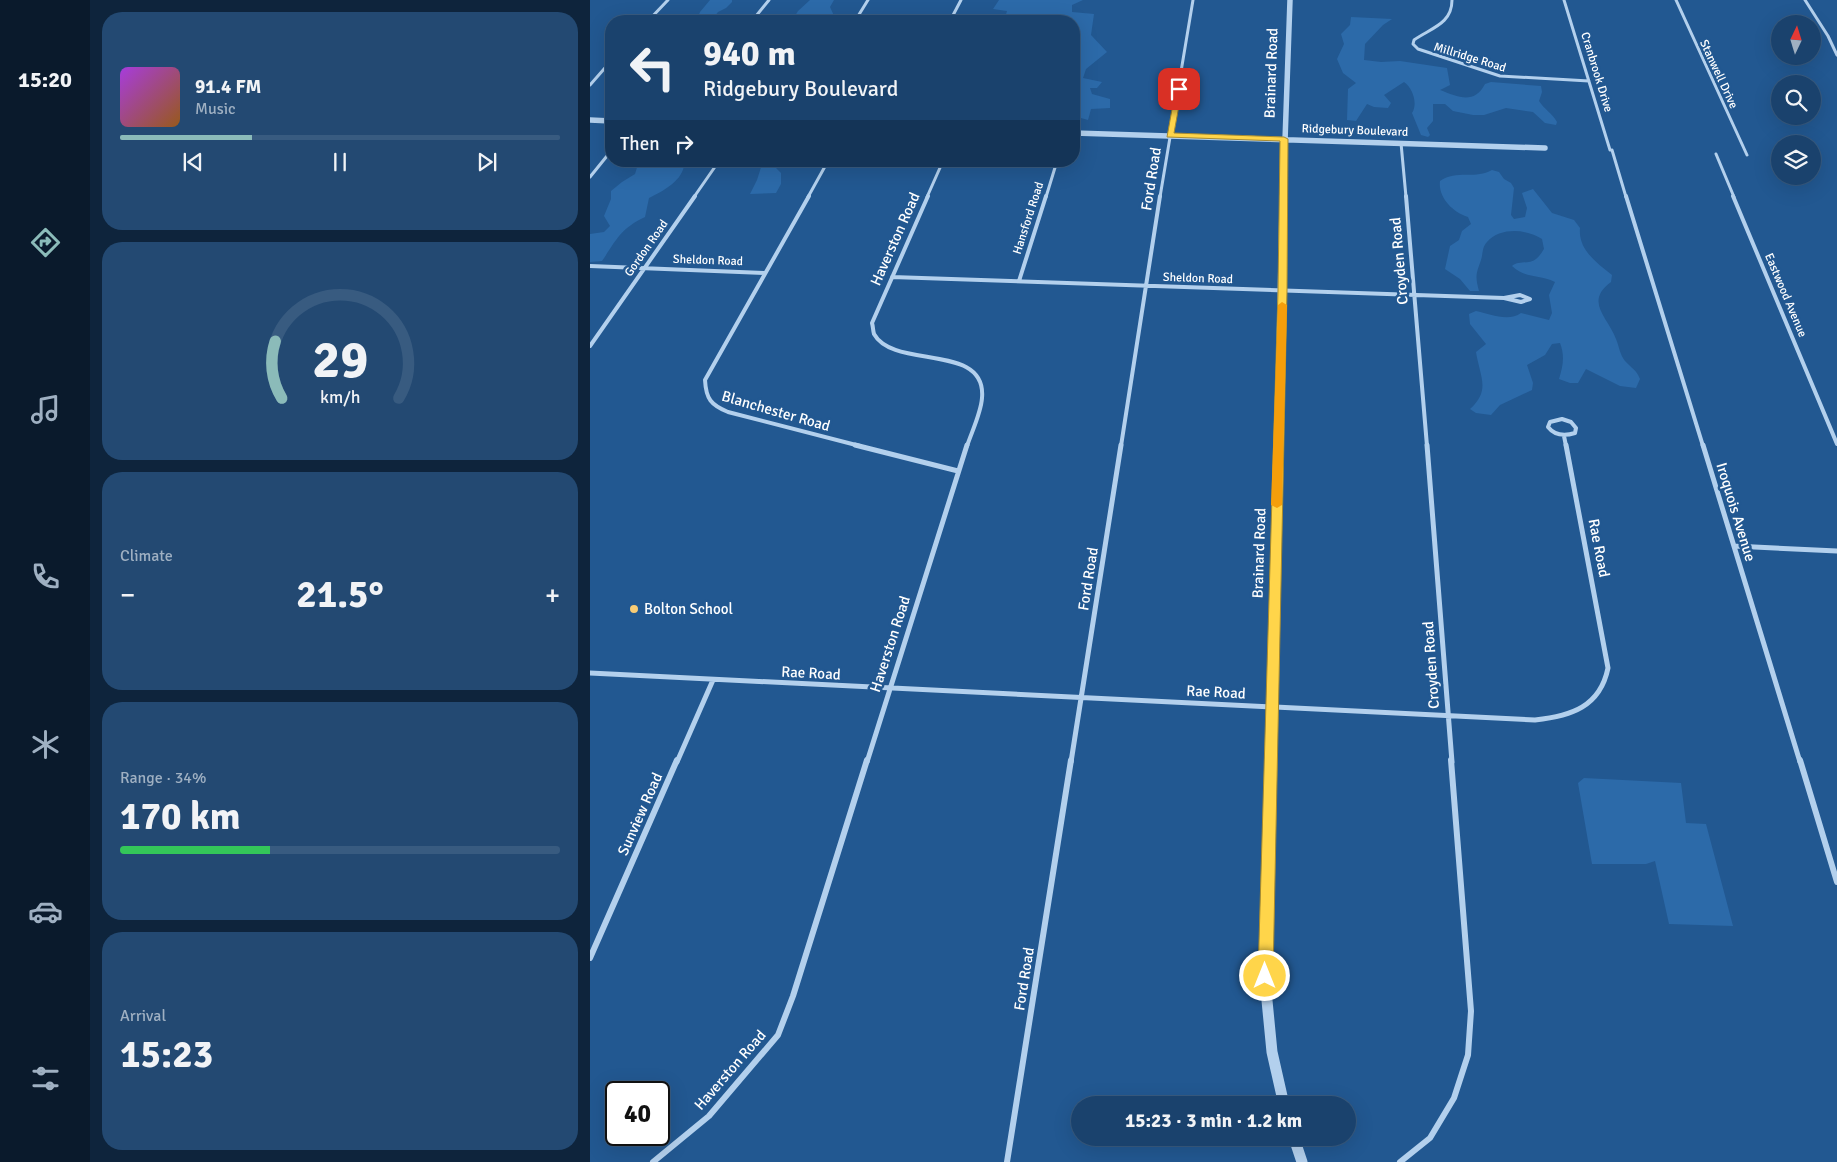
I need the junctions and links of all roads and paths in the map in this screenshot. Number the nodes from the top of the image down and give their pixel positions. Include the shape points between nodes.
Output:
1 (668, 0) edge
2 (769, 0) edge
3 (868, 0) edge
4 (961, 0) edge
5 (1193, 0) edge
6 (1290, 0) edge
7 (1452, 0) edge
8 (1564, 0) edge
9 (1676, 0) edge
10 (1805, 0) edge
11 (654, 15) edge
12 (757, 15) edge
13 (859, 15) edge
14 (953, 15) edge
15 (1837, 55) edge
16 (605, 69) edge
17 (1589, 81) junction
18 (590, 85) edge
19 (590, 120) edge
20 (605, 121) edge
21 (1080, 134) edge
22 (1170, 135) junction
23 (1284, 139) junction
24 (1401, 143) junction
25 (1545, 148) dead end
26 (1611, 150) joint
27 (1716, 154) dead end
28 (1747, 155) dead end
29 (605, 159) edge
30 (715, 167) edge
31 (825, 167) edge
32 (940, 167) edge
33 (1055, 167) edge
34 (590, 178) edge
35 (590, 266) edge
36 (644, 268) junction
37 (765, 272) junction
38 (892, 277) junction
39 (1019, 281) junction
40 (1148, 286) junction
41 (1282, 291) junction
42 (1415, 295) junction
43 (1504, 298) junction
44 (590, 346) edge
45 (1564, 436) junction
46 (1837, 444) edge
47 (958, 471) junction
48 (1734, 546) junction
49 (1837, 551) edge
50 (590, 673) edge
51 (713, 680) junction
52 (889, 689) junction
53 (1081, 698) junction
54 (1272, 707) junction
55 (1448, 716) junction
56 (1837, 882) edge
57 (590, 958) edge
58 (1282, 1096) edge
59 (1297, 1146) edge
60 (654, 1162) edge
61 (1007, 1162) edge
62 (1302, 1162) edge
63 (1400, 1162) edge

1 - 11 street
2 - 12 street
3 - 13 street
4 - 14 street
5 - 22 street, Ford Road
6 - 23 street, Brainard Road
7 - 17 street, Millridge Road via 1449,17 1440,26 1416,38 1413,44 1416,47 1500,76
8 - 17 street, Cranbrook Drive
9 - 28 street, Stanwell Drive
10 - 15 street
16 - 18 street
17 - 26 street, Cranbrook Drive
19 - 20 street
21 - 22 street, Ridgebury Boulevard
22 - 23 street, Ridgebury Boulevard
22 - 40 street, Ford Road
23 - 24 street, Ridgebury Boulevard
23 - 41 street, Brainard Road
24 - 25 street, Ridgebury Boulevard
24 - 42 street, Croyden Road
26 - 48 street, Iroquois Avenue
27 - 46 street, Eastwood Avenue
29 - 34 street
30 - 36 street, Gordon Road
31 - 37 street, Blanchester Road
32 - 38 street, Haverston Road
33 - 39 street, Hansford Road
35 - 36 street, Sheldon Road
36 - 37 street, Sheldon Road
36 - 44 street, Gordon Road
37 - 47 street, Blanchester Road via 705,380 705,394 712,405
38 - 39 street, Sheldon Road
38 - 47 street, Haverston Road via 872,322 874,334 900,351 959,365 974,372 981,383 982,398
39 - 40 street, Sheldon Road
40 - 41 street, Sheldon Road
40 - 53 street, Ford Road
41 - 42 street, Sheldon Road
41 - 54 street, Brainard Road
42 - 43 street, Sheldon Road
42 - 55 street, Croyden Road
43 - 43 street via 1520,302 1530,298 1520,295
45 - 45 street via 1575,433 1573,424 1562,419 1550,422 1548,427 1551,431
45 - 55 street, Rae Road via 1607,661 1605,686 1592,702 1555,719
47 - 52 street, Haverston Road
48 - 49 street
48 - 56 street, Iroquois Avenue
50 - 51 street, Rae Road
51 - 52 street, Rae Road
51 - 57 street, Sunview Road
52 - 53 street, Rae Road
52 - 60 street, Haverston Road via 778,1035 709,1116
53 - 54 street, Rae Road
53 - 61 street, Ford Road
54 - 55 street, Rae Road
54 - 58 street, Brainard Road via 1266,990 1272,1053
55 - 63 street, Croyden Road via 1472,1011 1468,1055 1454,1098 1430,1138
59 - 62 street

